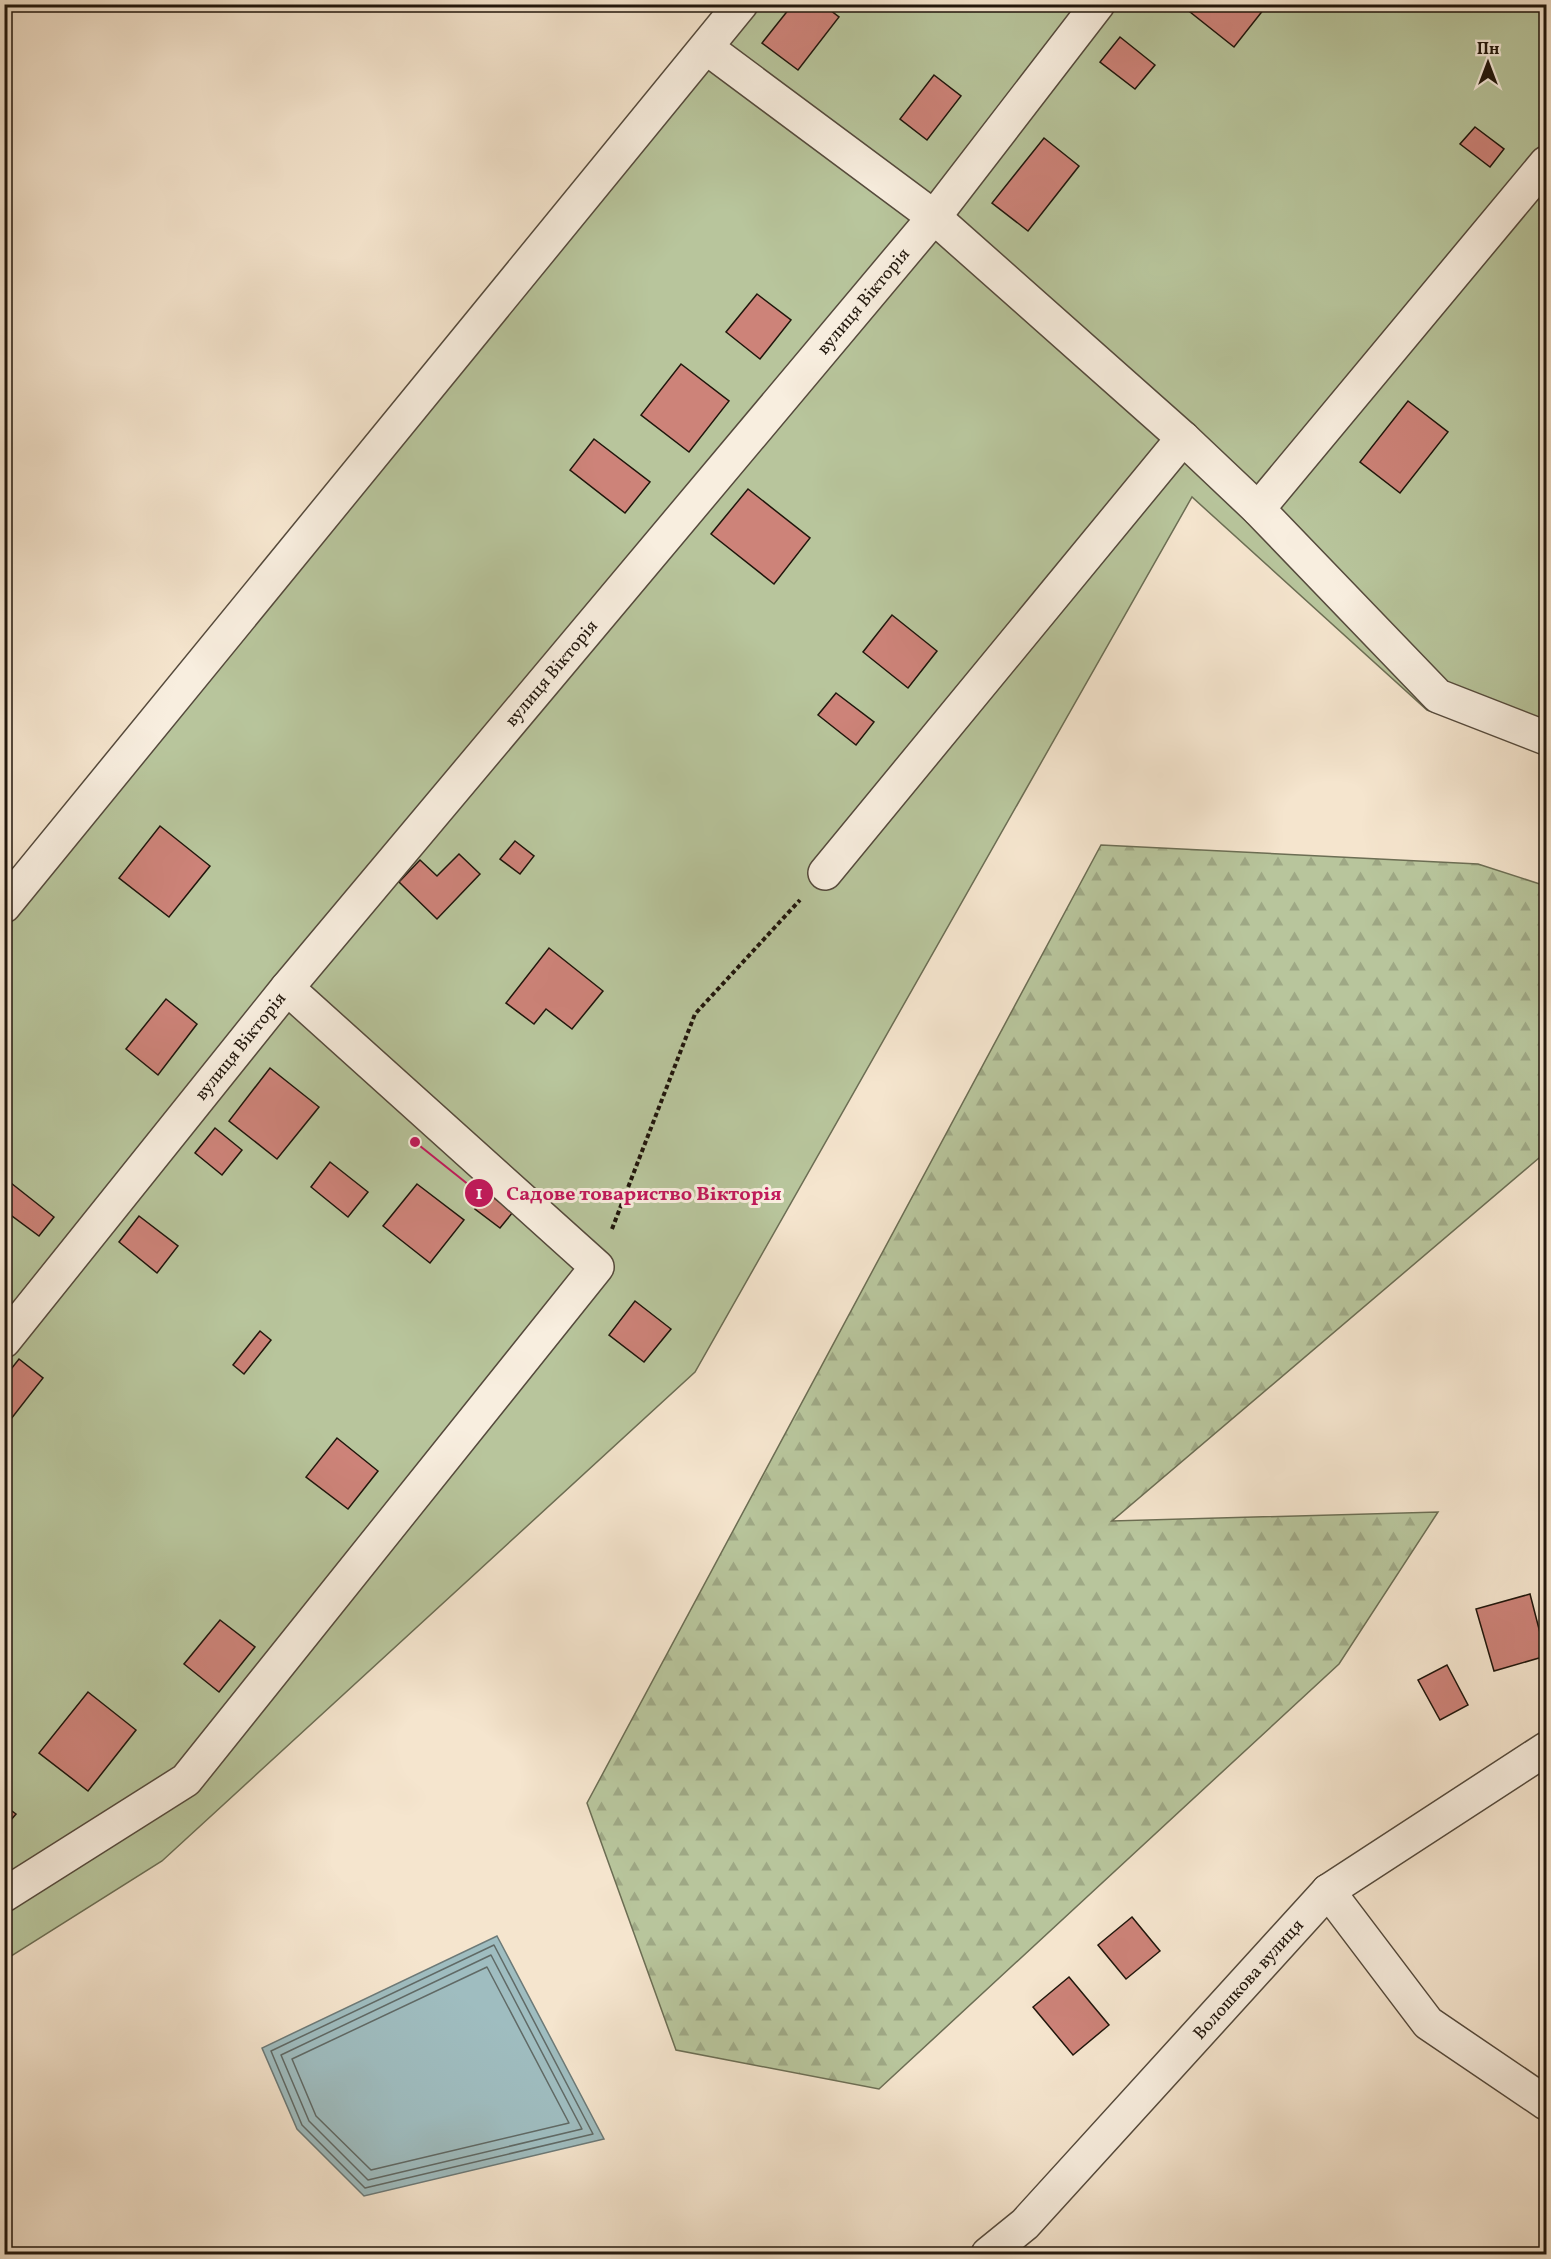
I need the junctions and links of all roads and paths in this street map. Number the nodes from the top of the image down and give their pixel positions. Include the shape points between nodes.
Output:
1 (741, 4) edge
2 (1098, 4) edge
3 (707, 48) junction
4 (1546, 163) edge
5 (934, 217) junction
6 (1183, 438) junction
7 (1258, 509) junction
8 (1546, 738) edge
9 (825, 873) joint
10 (4, 906) edge
11 (286, 988) junction
12 (597, 1267) junction
13 (4, 1341) edge
14 (1546, 1749) edge
15 (1328, 1891) junction
16 (4, 1895) edge
17 (1546, 2103) edge
18 (988, 2254) edge

1 - 3 street
2 - 5 street, вулиця Вікторія
3 - 5 street
3 - 10 street
4 - 7 street
5 - 6 street
5 - 11 street, вулиця Вікторія
6 - 7 street
6 - 9 street
7 - 8 street via 1438,696
9 - 12 path via 695,1014
11 - 12 street
11 - 13 street, вулиця Вікторія
12 - 16 street via 186,1780
14 - 15 street, Волошкова вулиця
15 - 17 street via 1428,2023
15 - 18 street, Волошкова вулиця via 1025,2223

